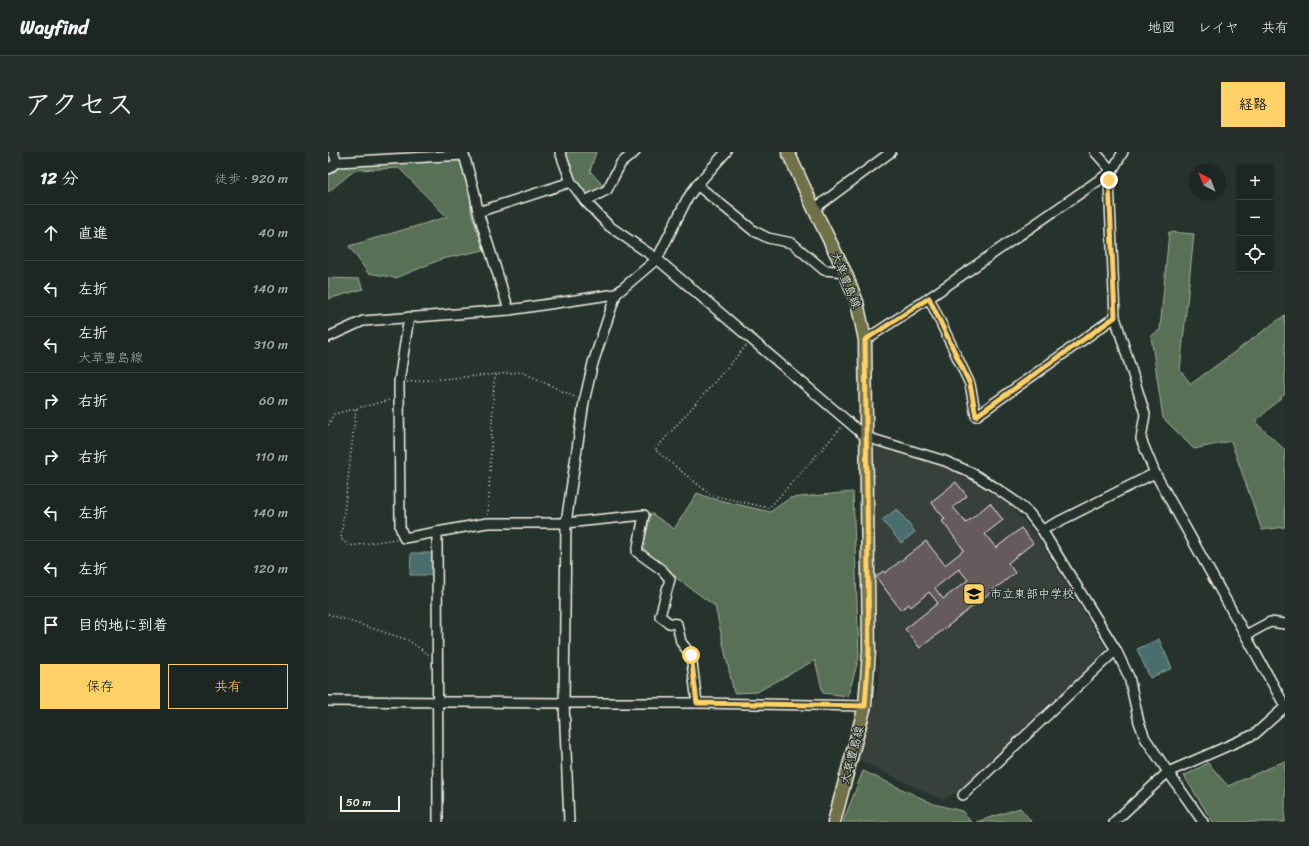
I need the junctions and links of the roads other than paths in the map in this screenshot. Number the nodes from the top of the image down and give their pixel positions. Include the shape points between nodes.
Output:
1 (333, 152) edge
2 (560, 152) edge
3 (635, 152) edge
4 (726, 152) edge
5 (788, 152) edge
6 (891, 152) edge
7 (1095, 152) edge
8 (1123, 152) edge
9 (337, 162) junction
10 (328, 169) edge
11 (1112, 171) junction
12 (571, 182) junction
13 (697, 185) junction
14 (585, 201) junction
15 (814, 209) junction
16 (478, 212) junction
17 (657, 259) junction
18 (845, 272) junction
19 (616, 294) junction
20 (929, 298) junction
21 (509, 310) junction
22 (409, 317) junction
23 (1115, 317) junction
24 (328, 337) edge
25 (865, 340) junction
26 (866, 437) junction
27 (1155, 473) junction
28 (566, 523) junction
29 (1042, 530) junction
30 (437, 532) junction
31 (1285, 624) edge
32 (1246, 635) junction
33 (1116, 650) junction
34 (328, 701) edge
35 (437, 702) junction
36 (564, 703) junction
37 (697, 703) junction
38 (865, 706) junction
39 (1285, 706) edge
40 (1168, 772) junction
41 (963, 795) dead end
42 (438, 822) edge
43 (569, 822) edge
44 (834, 822) edge
45 (1114, 822) edge
46 (1203, 822) edge

1 - 9 street
2 - 12 street
3 - 14 street via 621,163 607,190
4 - 13 street
5 - 15 main road, 大草豊島線
6 - 15 street
7 - 11 street
8 - 11 street
9 - 10 street
9 - 16 street via 464,155
11 - 20 street
11 - 23 street via 1109,180 1109,201
12 - 14 street
12 - 16 street
13 - 17 street via 687,199
13 - 18 street via 754,231 768,238 792,243 824,270
14 - 17 street via 609,226
15 - 18 main road, 大草豊島線
16 - 21 street
17 - 19 street
17 - 26 street
18 - 25 main road, 大草豊島線 via 857,302
19 - 21 street
19 - 28 street via 592,363
20 - 23 street via 970,384 976,416
20 - 25 street
21 - 22 street
22 - 24 street via 363,321
22 - 30 street via 399,382 400,527 404,538
23 - 27 street via 1145,414 1141,439
25 - 26 main road, 大草豊島線
26 - 29 street via 944,461 970,472 1016,502
26 - 38 main road, 大草豊島線 via 869,651
27 - 29 street
27 - 32 street
28 - 30 street via 487,523
28 - 36 street
28 - 37 street via 644,515 638,552 670,579 660,616 669,623 677,624 681,642 691,655
29 - 33 street
30 - 35 street
31 - 32 street via 1270,622
32 - 39 street
33 - 40 street via 1129,676 1145,738
33 - 41 street
34 - 35 street
35 - 36 street
35 - 42 street
36 - 37 street
36 - 43 street
37 - 38 street
38 - 44 main road, 大草豊島線
39 - 40 street via 1255,734
40 - 45 street
40 - 46 street

